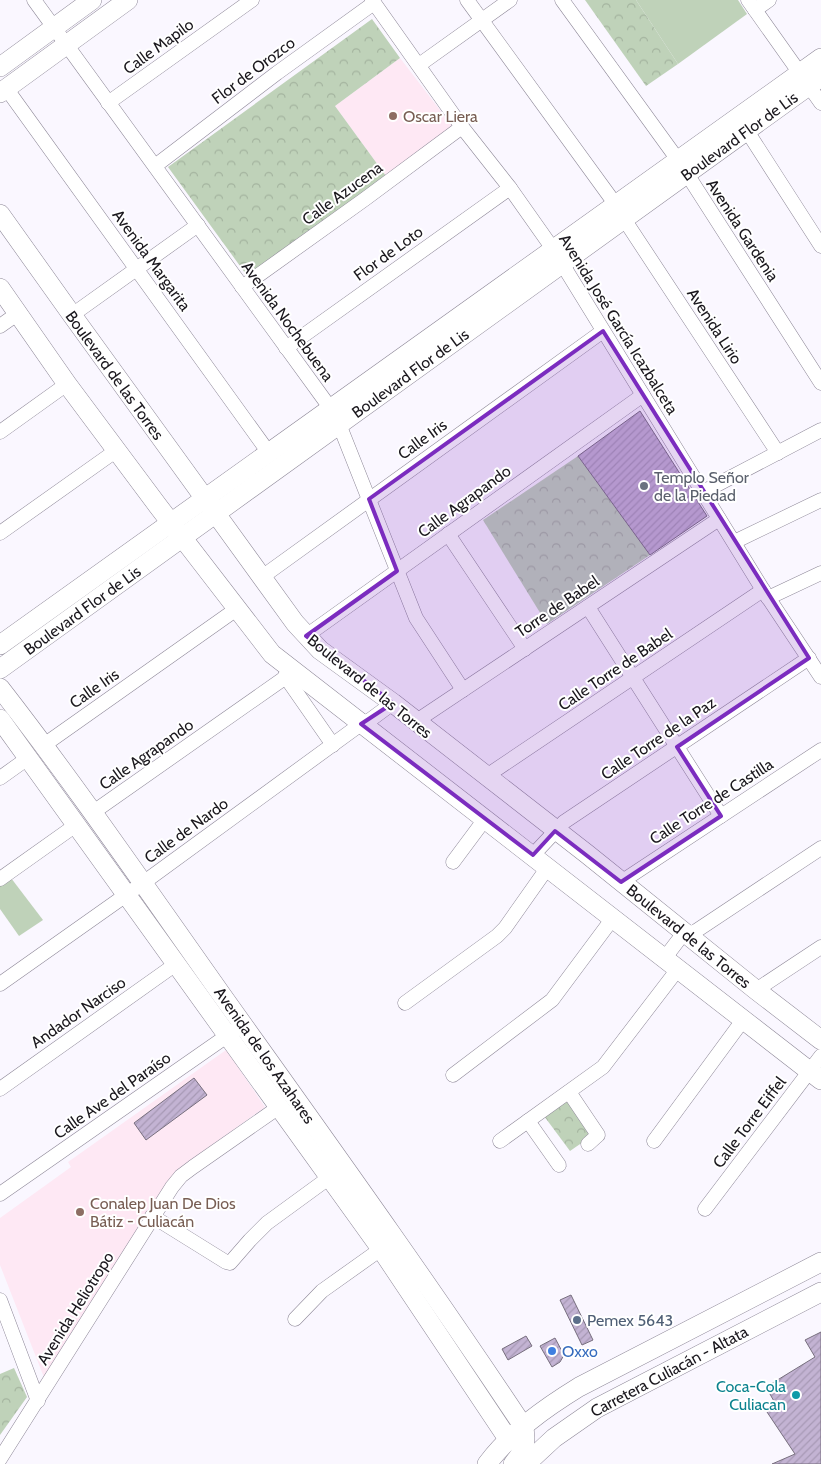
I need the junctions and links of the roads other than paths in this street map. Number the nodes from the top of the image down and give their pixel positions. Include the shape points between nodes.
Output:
1 (34, 0) edge
2 (92, 0) edge
3 (128, 0) edge
4 (252, 0) edge
5 (468, 0) edge
6 (510, 0) edge
7 (562, 0) edge
8 (769, 0) edge
9 (373, 1) edge
10 (752, 5) edge
11 (482, 20) junction
12 (54, 28) junction
13 (66, 45) junction
14 (821, 58) edge
15 (419, 66) junction
16 (0, 67) edge
17 (810, 78) edge
18 (3, 90) edge
19 (108, 103) junction
20 (821, 103) edge
21 (462, 127) junction
22 (747, 131) junction
23 (155, 166) junction
24 (682, 167) junction
25 (510, 188) junction
26 (620, 212) junction
27 (0, 214) edge
28 (198, 225) junction
29 (821, 246) edge
30 (558, 257) junction
31 (136, 269) junction
32 (242, 287) junction
33 (0, 288) edge
34 (17, 314) junction
35 (72, 315) junction
36 (0, 326) edge
37 (603, 330) junction
38 (286, 348) junction
39 (821, 383) edge
40 (68, 384) junction
41 (643, 394) junction
42 (335, 416) junction
43 (821, 430) edge
44 (0, 432) edge
45 (117, 450) junction
46 (778, 452) junction
47 (269, 453) junction
48 (703, 492) junction
49 (369, 499) junction
50 (821, 500) edge
51 (210, 506) junction
52 (719, 519) junction
53 (176, 530) junction
54 (0, 533) edge
55 (448, 534) junction
56 (734, 542) junction
57 (397, 571) junction
58 (821, 572) edge
59 (262, 577) junction
60 (766, 594) junction
61 (588, 607) junction
62 (238, 608) junction
63 (306, 636) junction
64 (0, 645) edge
65 (525, 648) junction
66 (809, 658) junction
67 (0, 668) edge
68 (289, 674) junction
69 (821, 677) edge
70 (633, 678) junction
71 (0, 688) edge
72 (463, 690) junction
73 (393, 703) junction
74 (0, 719) edge
75 (415, 722) junction
76 (361, 724) junction
77 (44, 745) junction
78 (332, 745) junction
79 (677, 747) junction
80 (821, 750) edge
81 (28, 758) junction
82 (485, 776) junction
83 (0, 778) edge
84 (92, 813) junction
85 (721, 816) junction
86 (485, 819) junction
87 (76, 825) junction
88 (555, 831) junction
89 (821, 848) edge
90 (533, 855) junction
91 (453, 862) dead end
92 (548, 867) junction
93 (0, 879) edge
94 (621, 882) junction
95 (143, 883) junction
96 (126, 895) junction
97 (613, 918) junction
98 (686, 934) junction
99 (821, 947) edge
100 (176, 964) junction
101 (671, 964) junction
102 (0, 984) edge
103 (756, 990) junction
104 (405, 1003) dead end
105 (743, 1020) junction
106 (243, 1024) junction
107 (228, 1035) junction
108 (821, 1040) edge
109 (817, 1069) edge
110 (453, 1075) dead end
111 (0, 1089) edge
112 (569, 1092) junction
113 (280, 1107) junction
114 (528, 1121) junction
115 (500, 1141) dead end
116 (654, 1141) dead end
117 (588, 1144) dead end
118 (559, 1165) dead end
119 (330, 1177) junction
120 (0, 1194) edge
121 (705, 1209) dead end
122 (152, 1216) junction
123 (381, 1249) junction
124 (821, 1262) edge
125 (821, 1292) edge
126 (761, 1293) junction
127 (0, 1300) edge
128 (773, 1316) junction
129 (295, 1319) dead end
130 (38, 1401) junction
131 (523, 1426) junction
132 (508, 1440) junction
133 (0, 1460) edge
134 (487, 1464) edge
135 (513, 1464) edge
136 (526, 1464) edge

1 - 12 street, Avenida Nochebuena
2 - 12 street
3 - 13 street
4 - 19 street, Calle Mapilo
5 - 11 street, Avenida Lirio
6 - 11 street
7 - 24 street, Avenida Gardenia
8 - 10 street
9 - 15 street, Avenida José García Icazbalceta
9 - 23 street, Flor de Orozco
10 - 17 street
11 - 15 street
11 - 26 street, Avenida Lirio
12 - 13 street, Avenida Nochebuena
12 - 16 street
13 - 18 street
13 - 19 street, Avenida Nochebuena
14 - 17 street, Boulevard Flor de Lis
15 - 21 street, Avenida José García Icazbalceta
17 - 20 street
17 - 22 street, Boulevard Flor de Lis
17 - 24 street, Boulevard Flor de Lis
18 - 31 street, Avenida Margarita
19 - 23 street, Avenida Nochebuena
21 - 25 street, Avenida José García Icazbalceta
21 - 32 street, Calle Azucena
22 - 24 street, Boulevard Flor de Lis
22 - 29 street
23 - 28 street, Avenida Nochebuena
24 - 26 street, Boulevard Flor de Lis
24 - 39 street, Avenida Gardenia
25 - 30 street, Avenida José García Icazbalceta
25 - 38 street, Flor de Loto
26 - 30 street, Boulevard Flor de Lis
26 - 46 street, Avenida Lirio
27 - 35 street, Boulevard de las Torres
28 - 31 street
28 - 32 street, Avenida Nochebuena
30 - 37 street, Avenida José García Icazbalceta
30 - 42 street, Boulevard Flor de Lis
31 - 35 street
31 - 47 street, Avenida Margarita
32 - 38 street, Avenida Nochebuena
33 - 34 street, Boulevard de las Torres
34 - 36 street
34 - 40 street, Boulevard de las Torres
35 - 51 street, Boulevard de las Torres
37 - 41 street, Avenida José García Icazbalceta
37 - 49 street, Calle Iris
38 - 42 street, Avenida Nochebuena
40 - 44 street
40 - 45 street, Boulevard de las Torres
41 - 48 street, Avenida José García Icazbalceta
41 - 55 street, Calle Agrapando
42 - 47 street, Boulevard Flor de Lis
42 - 49 street, Avenida Nochebuena
42 - 51 street, Boulevard Flor de Lis
43 - 46 street
45 - 53 street, Boulevard de las Torres
45 - 54 street
46 - 48 street
47 - 51 street, Boulevard Flor de Lis
48 - 52 street, Avenida José García Icazbalceta
49 - 57 street, Avenida Nochebuena
49 - 59 street, Calle Iris
50 - 56 street
51 - 53 street, Boulevard Flor de Lis
51 - 59 street, Boulevard de las Torres
52 - 56 street, Avenida José García Icazbalceta
52 - 61 street, Torre de Babel
53 - 62 street, Boulevard de las Torres
53 - 64 street, Boulevard Flor de Lis
53 - 67 street, Boulevard Flor de Lis
55 - 57 street, Calle Agrapando
55 - 65 street
56 - 60 street, Avenida José García Icazbalceta
57 - 63 street, Calle Agrapando
57 - 72 street, Avenida Nochebuena via 420,627
58 - 60 street, Calle Torre de Babel
59 - 63 street, Boulevard de las Torres
60 - 66 street, Avenida José García Icazbalceta
60 - 70 street, Calle Torre de Babel
61 - 65 street, Torre de Babel
61 - 70 street
62 - 68 street, Boulevard de las Torres
62 - 77 street, Calle Iris
63 - 73 street, Boulevard de las Torres via 320,650
65 - 72 street, Torre de Babel
66 - 69 street, Avenida José García Icazbalceta
66 - 79 street, Calle Torre de la Paz
68 - 76 street, Boulevard de las Torres
68 - 78 street
68 - 84 street, Calle Agrapando
70 - 79 street
70 - 82 street, Calle Torre de Babel
71 - 77 street, Avenida de los Azahares
72 - 75 street, Torre de Babel
73 - 75 street, Boulevard de las Torres
73 - 76 street, Calle de Nardo
74 - 81 street, Avenida de los Azahares
75 - 82 street, Boulevard de las Torres
76 - 78 street, Calle de Nardo
76 - 86 street, Boulevard de las Torres
77 - 84 street, Avenida de los Azahares
78 - 95 street, Calle de Nardo
79 - 85 street
79 - 88 street, Calle Torre de la Paz
80 - 85 street, Calle Torre de Castilla
81 - 83 street
81 - 87 street, Avenida de los Azahares
82 - 88 street, Boulevard de las Torres
84 - 95 street, Avenida de los Azahares
85 - 94 street, Calle Torre de Castilla
86 - 90 street, Boulevard de las Torres
86 - 91 street
87 - 93 street
87 - 96 street, Avenida de los Azahares
88 - 90 street, Calle Torre de la Paz
88 - 94 street, Boulevard de las Torres
89 - 98 street via 696,931
90 - 92 street, Boulevard de las Torres
92 - 97 street, Boulevard de las Torres
92 - 104 street via 497,936
94 - 98 street, Boulevard de las Torres
95 - 96 street, Calle de Nardo
95 - 106 street, Avenida de los Azahares
96 - 100 street, Avenida de los Azahares
96 - 102 street, Calle de Nardo
97 - 101 street, Boulevard de las Torres
97 - 110 street via 552,1000
98 - 101 street via 680,938
98 - 103 street, Boulevard de las Torres
99 - 103 street
100 - 107 street, Avenida de los Azahares
100 - 111 street, Andador Narciso
101 - 105 street, Boulevard de las Torres
101 - 112 street via 602,1067
103 - 108 street, Boulevard de las Torres
105 - 109 street, Boulevard de las Torres
105 - 116 street
106 - 107 street, Calle Ave del Paraíso
106 - 131 street, Avenida de los Azahares
107 - 113 street, Avenida de los Azahares
107 - 120 street, Calle Ave del Paraíso
109 - 121 street, Calle Torre Eiffel
112 - 114 street
112 - 117 street via 598,1135
113 - 119 street, Avenida de los Azahares
113 - 122 street, Avenida Heliotropo via 181,1176
114 - 115 street
114 - 118 street
119 - 122 street via 267,1222 230,1263
119 - 123 street, Avenida de los Azahares
122 - 130 street, Avenida Heliotropo
123 - 129 street via 322,1291
123 - 132 street, Avenida de los Azahares
124 - 126 street, Carretera Culiacán - Altata
125 - 128 street, Carretera Culiacán - Altata
126 - 128 street
126 - 131 street, Carretera Culiacán - Altata via 578,1387
127 - 130 street
128 - 136 street, Carretera Culiacán - Altata via 597,1408 554,1438
130 - 133 street, Avenida Heliotropo
131 - 132 street, Carretera Culiacán - Altata
131 - 135 street via 526,1433 524,1447
132 - 134 street, Carretera Culiacán - Altata

